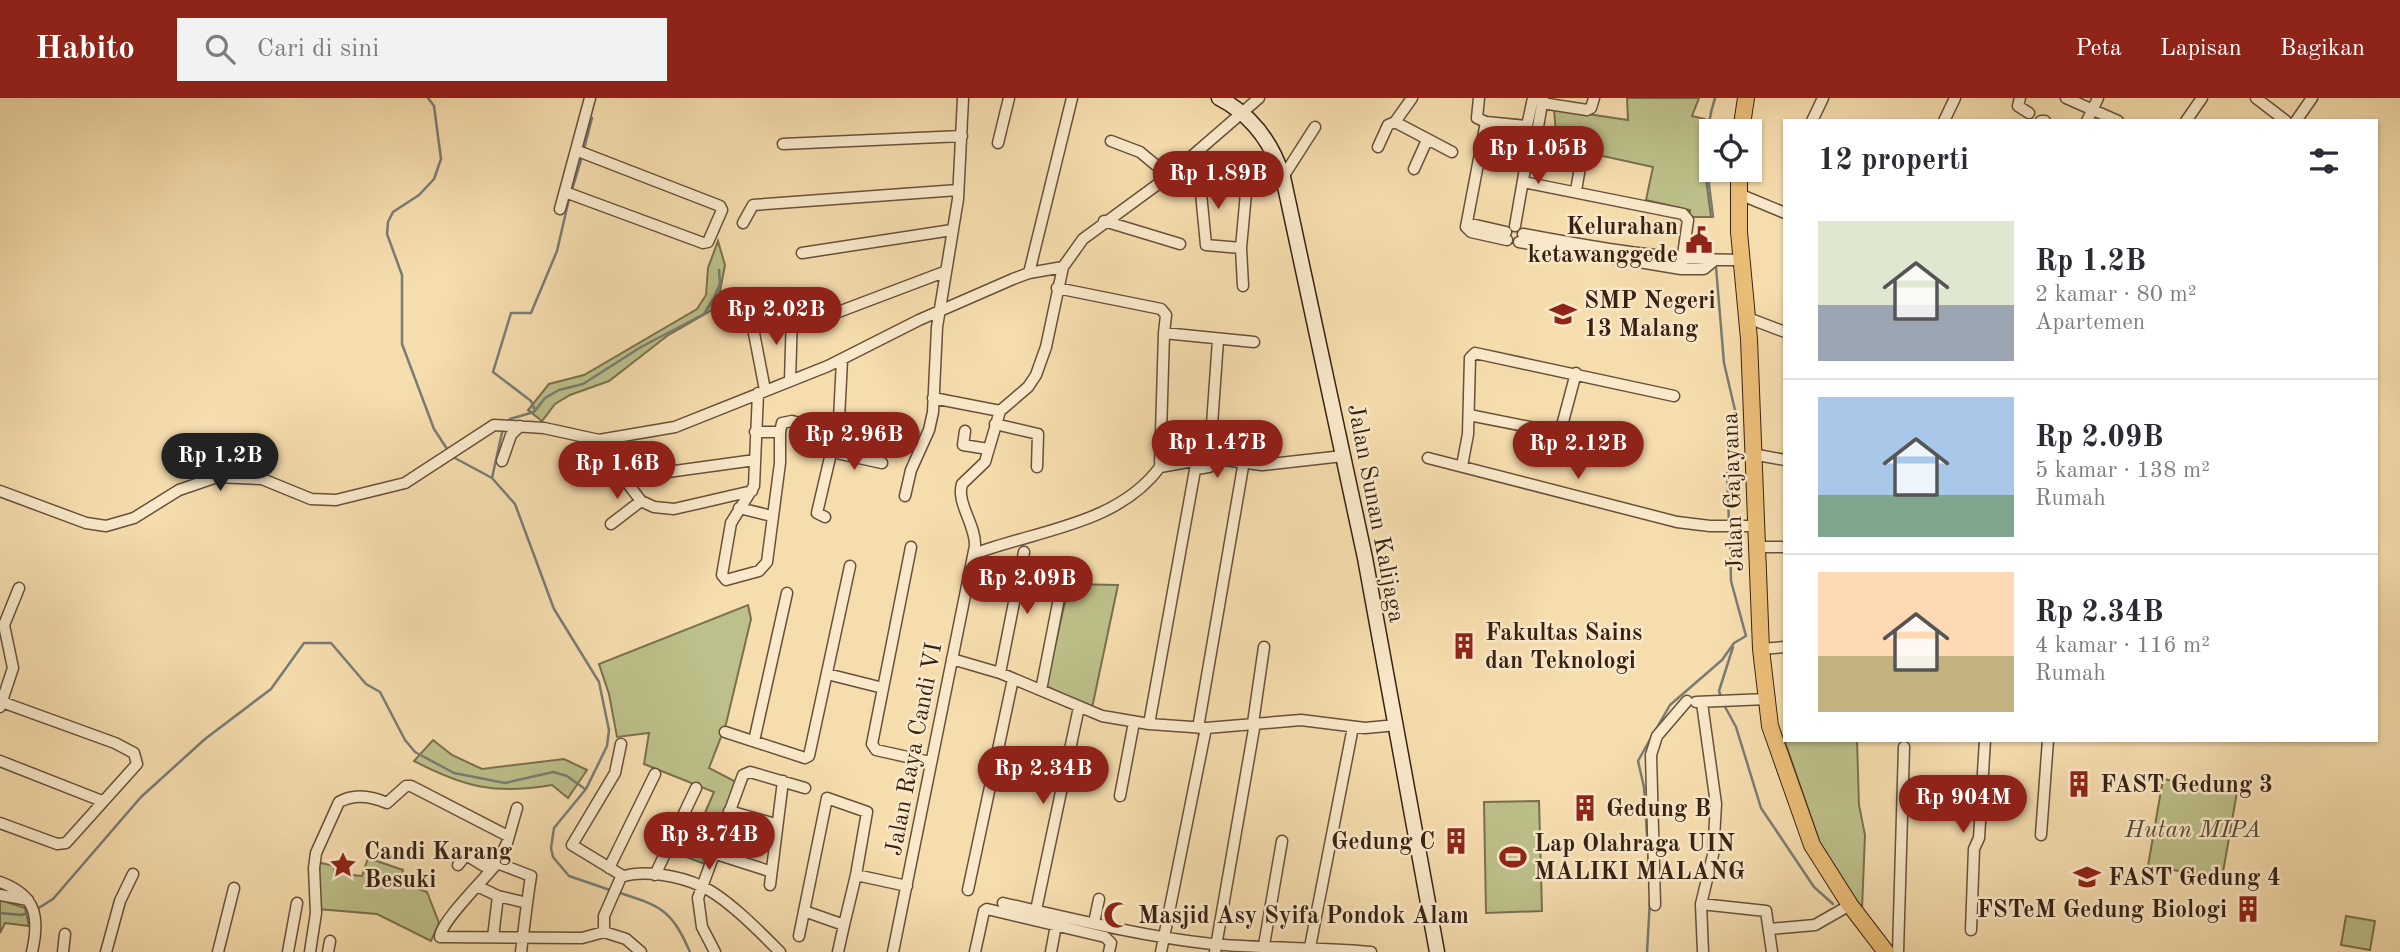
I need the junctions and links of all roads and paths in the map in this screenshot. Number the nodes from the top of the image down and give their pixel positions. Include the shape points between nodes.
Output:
1 (590, 98) edge
2 (963, 98) edge
3 (1009, 98) edge
4 (1072, 98) edge
5 (1259, 98) edge
6 (1412, 98) edge
7 (1479, 98) edge
8 (1594, 98) edge
9 (1746, 98) edge
10 (1823, 98) edge
11 (1955, 98) edge
12 (2020, 98) edge
13 (2066, 98) edge
14 (2098, 98) edge
15 (2202, 98) edge
16 (2256, 98) edge
17 (2312, 98) edge
18 (1539, 100) edge
19 (1230, 103) edge
20 (2029, 113) dead end
21 (2089, 116) edge
22 (1743, 119) edge
23 (1813, 119) edge
24 (1945, 119) edge
25 (2106, 119) edge
26 (2187, 119) edge
27 (2283, 119) edge
28 (2297, 119) edge
29 (1395, 122) junction
30 (1315, 127) dead end
31 (1485, 127) junction
32 (1525, 127) junction
33 (962, 136) junction
34 (1427, 140) junction
35 (1530, 140) junction
36 (1111, 141) dead end
37 (998, 143) dead end
38 (783, 144) dead end
39 (1378, 147) dead end
40 (578, 151) junction
41 (1452, 152) dead end
42 (1582, 155) dead end
43 (1182, 164) junction
44 (1414, 169) dead end
45 (1194, 175) junction
46 (1169, 176) junction
47 (1283, 177) junction
48 (1523, 182) junction
49 (1739, 182) edge
50 (958, 190) junction
51 (1576, 191) junction
52 (565, 192) junction
53 (1739, 194) junction
54 (559, 209) dead end
55 (1122, 209) junction
56 (1783, 212) edge
57 (1104, 221) junction
58 (743, 223) dead end
59 (952, 230) junction
60 (1137, 231) junction
61 (1514, 235) junction
62 (1180, 244) dead end
63 (1241, 248) junction
64 (802, 253) dead end
65 (1741, 260) junction
66 (1681, 263) junction
67 (1063, 267) junction
68 (944, 272) junction
69 (1028, 273) junction
70 (1243, 286) dead end
71 (1057, 288) junction
72 (939, 311) junction
73 (792, 314) dead end
74 (825, 317) dead end
75 (1748, 318) junction
76 (752, 328) dead end
77 (1783, 330) edge
78 (1164, 333) junction
79 (1218, 340) junction
80 (1254, 342) dead end
81 (842, 360) junction
82 (1576, 373) junction
83 (790, 381) junction
84 (762, 391) junction
85 (1674, 396) dead end
86 (933, 398) junction
87 (1000, 411) junction
88 (1469, 415) junction
89 (995, 424) junction
90 (517, 426) junction
91 (965, 431) dead end
92 (755, 432) junction
93 (780, 432) junction
94 (837, 432) junction
95 (609, 439) junction
96 (988, 449) junction
97 (831, 452) junction
98 (1752, 454) junction
99 (1343, 456) junction
100 (1210, 458) junction
101 (1429, 458) dead end
102 (755, 460) junction
103 (1783, 460) edge
104 (502, 461) dead end
105 (1244, 461) junction
106 (882, 463) dead end
107 (1196, 464) junction
108 (1462, 466) junction
109 (1037, 467) dead end
110 (1160, 467) junction
111 (624, 478) junction
112 (0, 491) edge
113 (752, 491) junction
114 (905, 496) dead end
115 (641, 500) junction
116 (739, 508) junction
117 (772, 516) junction
118 (825, 517) dead end
119 (611, 524) dead end
120 (1757, 526) junction
121 (911, 547) dead end
122 (1758, 547) junction
123 (1783, 547) edge
124 (1024, 552) dead end
125 (974, 554) junction
126 (850, 566) dead end
127 (19, 587) dead end
128 (1061, 588) dead end
129 (787, 593) dead end
130 (1264, 647) dead end
131 (1783, 647) edge
132 (1761, 649) junction
133 (952, 659) junction
134 (1000, 673) junction
135 (827, 674) junction
136 (1012, 684) junction
137 (883, 688) junction
138 (1041, 690) junction
139 (1767, 699) junction
140 (1707, 702) junction
141 (1, 704) edge
142 (1079, 708) junction
143 (1135, 722) junction
144 (1254, 723) junction
145 (1149, 724) junction
146 (1397, 725) junction
147 (1352, 729) junction
148 (1202, 730) junction
149 (725, 732) dead end
150 (1779, 734) edge
151 (754, 741) junction
152 (1985, 742) edge
153 (2048, 742) edge
154 (621, 744) dead end
155 (1903, 747) dead end
156 (0, 761) edge
157 (930, 762) junction
158 (655, 774) dead end
159 (783, 781) junction
160 (696, 788) dead end
161 (805, 788) dead end
162 (1120, 796) dead end
163 (102, 801) junction
164 (517, 808) dead end
165 (729, 811) junction
166 (0, 823) edge
167 (772, 823) dead end
168 (2041, 835) dead end
169 (508, 836) junction
170 (1282, 841) dead end
171 (713, 853) junction
172 (458, 865) dead end
173 (496, 865) junction
174 (611, 865) junction
175 (766, 870) dead end
176 (133, 874) dead end
177 (856, 874) junction
178 (655, 875) junction
179 (625, 876) junction
180 (0, 882) edge
181 (701, 885) junction
182 (770, 885) dead end
183 (479, 887) junction
184 (907, 887) junction
185 (234, 888) dead end
186 (968, 890) dead end
187 (0, 895) edge
188 (498, 896) junction
189 (1099, 899) dead end
190 (30, 903) junction
191 (297, 903) dead end
192 (527, 903) junction
193 (1003, 903) dead end
194 (1701, 904) junction
195 (1655, 905) dead end
196 (1846, 908) junction
197 (1036, 910) junction
198 (804, 911) junction
199 (1094, 923) junction
200 (844, 925) junction
201 (1056, 925) junction
202 (1770, 929) junction
203 (1971, 930) dead end
204 (604, 932) junction
205 (65, 934) dead end
206 (493, 936) junction
207 (799, 936) dead end
208 (523, 938) junction
209 (1163, 938) junction
210 (1264, 945) junction
211 (1310, 947) junction
212 (1110, 948) edge
213 (1215, 948) edge
214 (1281, 949) edge
215 (1330, 950) edge
216 (978, 951) edge
217 (1889, 951) edge
218 (32, 952) edge
219 (63, 952) edge
220 (106, 952) edge
221 (218, 952) edge
222 (288, 952) edge
223 (310, 952) edge
224 (521, 952) edge
225 (641, 952) edge
226 (715, 952) edge
227 (780, 952) edge
228 (838, 952) edge
229 (893, 952) edge
230 (1051, 952) edge
231 (1161, 952) edge
232 (1371, 952) edge
233 (1437, 952) edge
234 (1703, 952) edge
235 (1772, 952) edge

1 - 40 street
2 - 33 street
3 - 37 street
4 - 69 street
5 - 19 street
6 - 29 street
7 - 31 street via 1477,118
8 - 18 street via 1587,110
9 - 22 main road
10 - 23 street
11 - 24 street
12 - 20 street via 2018,106
13 - 21 street
14 - 21 street
15 - 26 street
16 - 27 street
17 - 28 street
18 - 32 street
18 - 35 street via 1538,127
19 - 43 street
19 - 47 main road, Jalan Sunan Kalijaga via 1270,145
21 - 25 street
29 - 34 street
29 - 39 street via 1388,125
30 - 47 street
31 - 32 street
31 - 35 street
31 - 61 street via 1468,230
32 - 35 street
33 - 38 street
33 - 50 street
34 - 41 street
34 - 44 street
35 - 48 street
36 - 46 street via 1140,152
40 - 52 street
40 - 52 street via 720,206 722,211 708,242 703,243
42 - 51 street
43 - 45 street
43 - 46 street
45 - 63 street via 1201,193 1203,242 1209,247
45 - 63 street via 1233,180 1244,189
46 - 55 street
47 - 99 main road, Jalan Sunan Kalijaga
48 - 51 street
48 - 61 street
49 - 53 main road, Jalan Gajayana
50 - 58 street via 753,205
50 - 59 street
51 - 66 street via 1683,214 1688,220
52 - 54 street
53 - 56 street
53 - 65 main road, Jalan Gajayana
55 - 57 street
55 - 60 street
57 - 60 street
57 - 67 street via 1083,239
59 - 64 street
59 - 68 street
60 - 62 street
61 - 66 street
63 - 70 street
65 - 66 street via 1715,260 1704,269
65 - 75 main road, Jalan Gajayana
67 - 69 street
67 - 71 street
68 - 72 street
68 - 74 street
69 - 72 street
71 - 78 street via 1161,309 1166,315
71 - 87 street via 1036,375
72 - 81 street
72 - 86 street
73 - 83 street
75 - 77 street
75 - 98 main road, Jalan Gajayana
76 - 84 street
78 - 79 street
78 - 110 street
79 - 80 street
79 - 100 street
81 - 83 street
81 - 94 street
82 - 85 street
82 - 88 street via 1559,433
82 - 88 street via 1475,353 1470,358
83 - 84 street
84 - 92 street
84 - 95 street via 675,427
86 - 87 street
86 - 114 street via 931,423
87 - 89 street
88 - 108 street
89 - 96 street
89 - 109 street via 1038,434
90 - 95 street
90 - 104 street
90 - 112 street via 497,425 405,483 322,502 262,479 208,479 179,490 134,518 106,526
91 - 96 street via 963,445
92 - 93 street
92 - 102 street
93 - 94 street via 782,424 792,421
93 - 117 street
94 - 97 street
95 - 111 street via 613,460
96 - 125 street, Jalan Raya Candi VI via 980,468 960,489 974,527
97 - 106 street
97 - 118 street via 817,513
98 - 103 street
98 - 120 main road, Jalan Gajayana
99 - 105 street via 1262,465
99 - 146 main road, Jalan Sunan Kalijaga
100 - 105 street
100 - 107 street via 1206,469
101 - 108 street
102 - 111 street
102 - 113 street
105 - 148 street
107 - 110 street
107 - 145 street
108 - 120 street via 1677,522
110 - 125 street via 1138,491 1102,512
111 - 115 street
113 - 115 street via 674,509
113 - 116 street
115 - 119 street
116 - 117 street
116 - 117 street via 725,549 722,575 726,580 764,568
120 - 122 main road, Jalan Gajayana
121 - 137 street
122 - 123 street
122 - 132 main road, Jalan Gajayana
124 - 134 street
125 - 133 street, Jalan Raya Candi VI
126 - 135 street
127 - 141 street via 4,625 13,668
128 - 138 street
129 - 151 street
130 - 144 street
131 - 132 street
132 - 139 main road, Jalan Gajayana
133 - 134 street
133 - 157 street, Jalan Raya Candi VI
134 - 136 street
135 - 137 street
135 - 151 street via 809,756
136 - 138 street
136 - 186 street
137 - 157 street via 873,747
138 - 142 street
139 - 140 street
139 - 150 main road, Jalan Gajayana
140 - 194 street via 1716,804 1713,855
140 - 195 street via 1686,701 1657,736 1651,755
141 - 163 street via 134,753 135,769
142 - 143 street
142 - 197 street
143 - 145 street
143 - 162 street
144 - 147 street via 1301,720
144 - 148 street
144 - 213 street
145 - 148 street
146 - 147 street
146 - 233 main road, Jalan Sunan Kalijaga
147 - 211 street
148 - 209 street
149 - 151 street
150 - 196 main road, Jalan Gajayana via 1797,808
152 - 203 street
153 - 168 street
154 - 174 street via 615,773 572,841 574,848
155 - 217 street
156 - 163 street
157 - 184 street, Jalan Raya Candi VI
158 - 174 street
159 - 161 street
159 - 165 street via 747,771
159 - 182 street
160 - 178 street
163 - 166 street via 61,844
164 - 169 street
165 - 167 street
165 - 171 street
169 - 173 street
169 - 223 street via 411,786 387,803 372,796 339,802 316,853 316,913
170 - 210 street
171 - 175 street
171 - 181 street
172 - 173 street via 466,855 484,866
173 - 183 street
173 - 192 street via 531,875
174 - 179 street
176 - 220 street
177 - 184 street
177 - 198 street via 867,812 827,798
177 - 200 street
178 - 179 street
178 - 181 street
179 - 204 street via 607,908
180 - 190 street via 15,887
181 - 226 street via 698,912
181 - 227 street
183 - 188 street
183 - 206 street via 449,916 440,937
184 - 229 street, Jalan Raya Candi VI
185 - 221 street
187 - 190 street
188 - 192 street
188 - 206 street
189 - 199 street
190 - 218 street via 37,925
191 - 222 street
192 - 208 street
193 - 197 street
194 - 202 street via 1766,911
194 - 234 street
196 - 202 street via 1798,929
196 - 217 main road, Jalan Gajayana
197 - 199 street
198 - 200 street
198 - 207 street
199 - 209 street
200 - 228 street
201 - 212 street via 1105,937
201 - 216 street via 985,910
201 - 230 street
202 - 235 street
204 - 208 street via 582,938
204 - 225 street via 626,939
205 - 219 street
206 - 208 street
208 - 224 street
209 - 213 street
209 - 231 street
210 - 213 street
210 - 214 street
211 - 214 street
211 - 215 street
215 - 232 street

